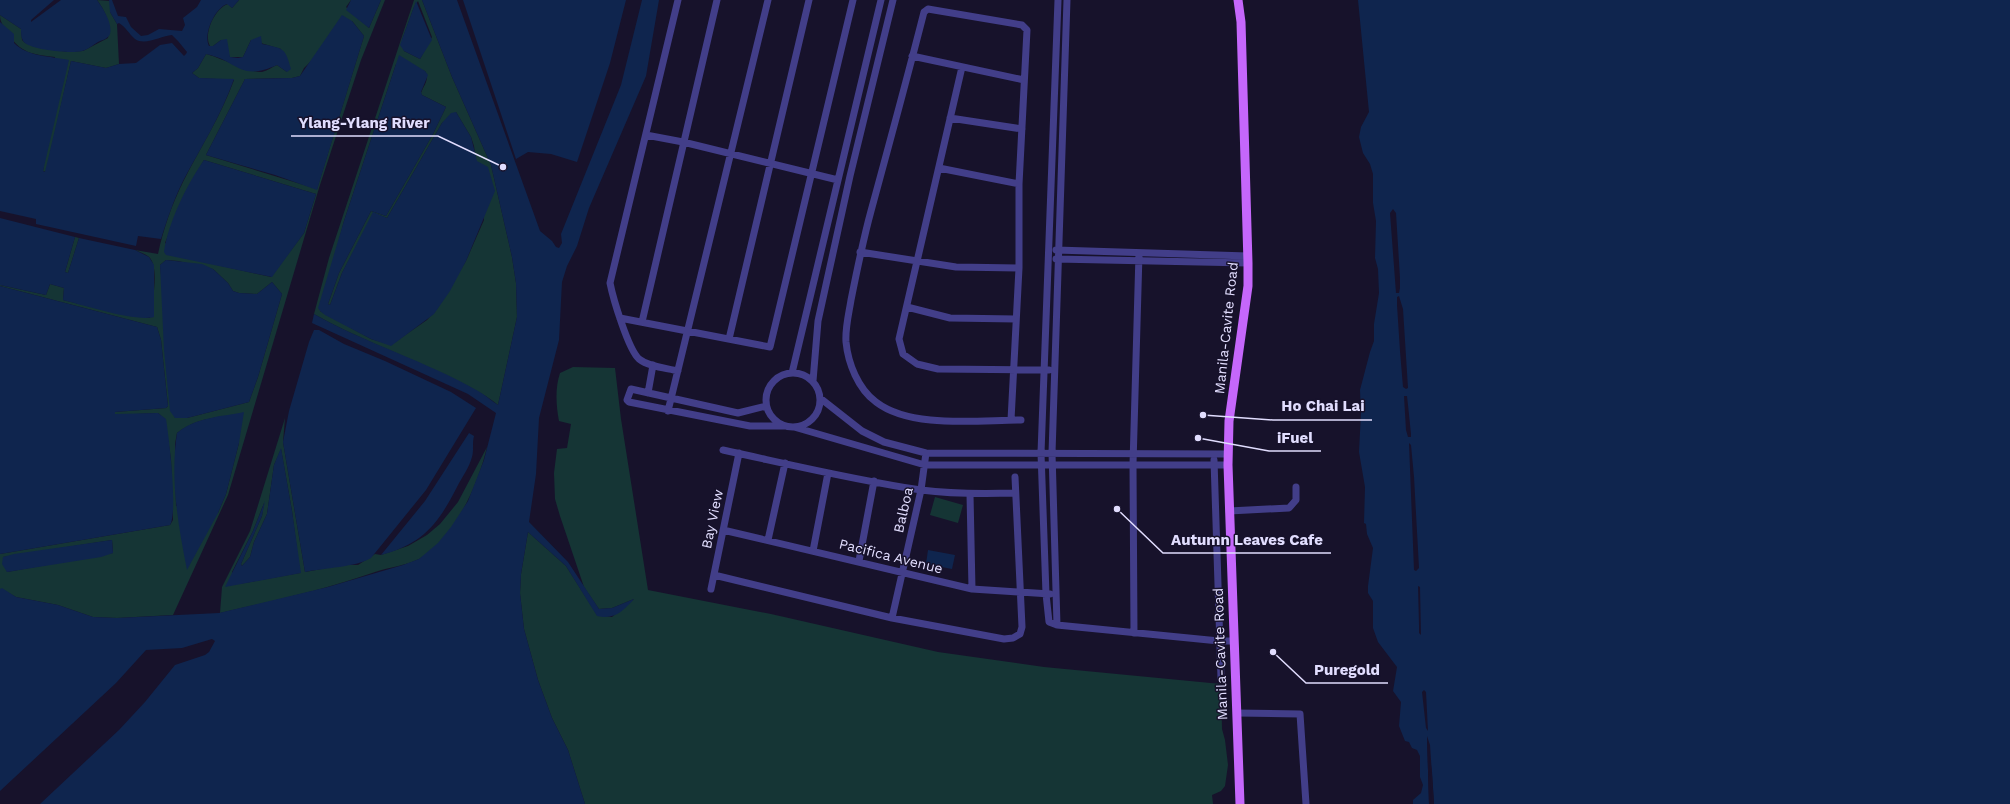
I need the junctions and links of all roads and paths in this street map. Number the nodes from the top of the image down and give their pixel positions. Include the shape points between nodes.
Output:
1 (678, 0) edge
2 (717, 0) edge
3 (768, 0) edge
4 (809, 0) edge
5 (853, 0) edge
6 (881, 0) edge
7 (893, 0) edge
8 (1059, 0) edge
9 (1238, 0) edge
10 (1067, 1) edge
11 (912, 56) junction
12 (962, 67) junction
13 (1024, 80) junction
14 (950, 118) junction
15 (1022, 129) junction
16 (646, 135) junction
17 (684, 142) junction
18 (730, 154) junction
19 (769, 163) junction
20 (939, 168) junction
21 (810, 174) junction
22 (838, 180) junction
23 (1019, 184) junction
24 (824, 244) junction
25 (834, 247) junction
26 (1050, 250) junction
27 (1060, 250) junction
28 (860, 252) junction
29 (1139, 254) junction
30 (1050, 259) junction
31 (1060, 259) junction
32 (917, 260) junction
33 (1248, 260) junction
34 (1139, 262) junction
35 (1019, 268) junction
36 (906, 307) junction
37 (620, 318) junction
38 (1016, 319) junction
39 (642, 322) junction
40 (687, 331) junction
41 (729, 339) junction
42 (654, 365) junction
43 (1015, 370) junction
44 (1044, 370) junction
45 (1055, 370) junction
46 (678, 371) junction
47 (792, 373) junction
48 (813, 381) junction
49 (648, 393) junction
50 (820, 398) junction
51 (671, 399) junction
52 (766, 406) junction
53 (668, 411) junction
54 (1011, 420) junction
55 (1021, 420) dead end
56 (784, 426) junction
57 (794, 427) junction
58 (723, 450) dead end
59 (739, 453) junction
60 (926, 453) junction
61 (1041, 453) junction
62 (1052, 453) junction
63 (1134, 453) junction
64 (1214, 454) junction
65 (1228, 454) junction
66 (785, 463) junction
67 (1041, 464) junction
68 (1052, 464) junction
69 (1133, 464) junction
70 (925, 465) junction
71 (1214, 465) junction
72 (1228, 465) junction
73 (828, 473) junction
74 (1015, 477) dead end
75 (874, 481) junction
76 (1296, 487) dead end
77 (921, 490) junction
78 (1015, 493) junction
79 (970, 494) junction
80 (1229, 511) junction
81 (723, 530) junction
82 (768, 540) junction
83 (813, 551) junction
84 (859, 561) junction
85 (902, 573) junction
86 (714, 575) junction
87 (711, 589) dead end
88 (972, 589) junction
89 (1020, 593) junction
90 (1046, 594) junction
91 (1055, 594) junction
92 (892, 618) junction
93 (1057, 625) junction
94 (1134, 633) junction
95 (1219, 641) junction
96 (1234, 641) junction
97 (1220, 678) dead end
98 (1237, 713) junction
99 (1240, 804) edge
100 (1306, 804) edge

1 - 16 street
2 - 17 street
3 - 18 street
4 - 19 street
5 - 21 street
6 - 22 street
7 - 25 street
8 - 10 street
8 - 26 street
9 - 33 main road, Manila-Cavite Road via 1241,22
10 - 27 street
11 - 12 street
11 - 13 street via 924,12 928,9 1022,25 1027,33
11 - 28 street
12 - 13 street
12 - 14 street
13 - 15 street
14 - 15 street
14 - 20 street
15 - 23 street
16 - 17 street
16 - 37 street via 610,283
17 - 18 street
17 - 39 street
18 - 19 street
18 - 40 street
19 - 21 street
19 - 41 street
20 - 23 street
20 - 32 street
21 - 22 street
21 - 41 street via 770,347
22 - 24 street
23 - 35 street
24 - 25 street
24 - 47 street
25 - 48 street via 818,321
26 - 27 street
26 - 30 street
27 - 29 street
27 - 31 street
28 - 32 street
28 - 54 street via 846,342 854,374 864,390 890,411 907,417 926,420
29 - 33 street
29 - 34 street
30 - 31 street
30 - 44 street
31 - 34 street
31 - 45 street
32 - 35 street via 956,267
32 - 36 street
33 - 34 street
33 - 65 main road, Manila-Cavite Road via 1248,286 1229,421
34 - 63 street
35 - 38 street
36 - 38 street via 950,318
36 - 43 street via 899,339 903,354 917,364 938,369
37 - 39 street
37 - 42 street via 635,354 641,360
38 - 43 street
39 - 40 street
40 - 41 street
40 - 46 street
42 - 46 street
42 - 49 street
43 - 44 street
43 - 54 street
44 - 45 street
44 - 61 street
45 - 62 street
46 - 51 street
47 - 48 street via 807,376
47 - 52 street via 784,374 771,383 766,394
48 - 50 street
49 - 51 street
49 - 53 street via 630,389 627,400
50 - 57 street via 816,415 806,424
50 - 60 street via 862,431 884,442
51 - 52 street via 738,413
51 - 53 street
52 - 56 street via 773,418
53 - 56 street via 750,426
54 - 55 street
56 - 57 street
57 - 70 street
58 - 59 street
59 - 66 street
59 - 81 street, Bay View
60 - 61 street
60 - 70 street, Balboa
61 - 62 street
61 - 67 street
62 - 63 street
62 - 68 street
63 - 64 street
63 - 69 street
64 - 65 street
64 - 71 street
65 - 72 main road, Manila-Cavite Road
66 - 73 street
66 - 82 street
67 - 68 street
67 - 70 street
67 - 90 street
68 - 69 street
68 - 91 street
69 - 71 street
69 - 94 street
70 - 77 street, Balboa
71 - 72 street
71 - 95 street
72 - 80 main road, Manila-Cavite Road
73 - 75 street
73 - 83 street
74 - 78 street
75 - 77 street
75 - 84 street
76 - 80 street via 1296,500 1289,508
77 - 79 street
77 - 85 street, Balboa
78 - 79 street
78 - 89 street
79 - 88 street
80 - 96 main road, Manila-Cavite Road
81 - 82 street, Pacifica Avenue
81 - 86 street, Bay View
82 - 83 street, Pacifica Avenue
83 - 84 street, Pacifica Avenue
84 - 85 street, Pacifica Avenue
85 - 88 street, Pacifica Avenue
85 - 92 street, Balboa
86 - 87 street, Bay View
86 - 92 street
88 - 89 street, Pacifica Avenue
89 - 90 street, Pacifica Avenue
89 - 92 street via 1022,627 1020,634 1013,638 1004,639
90 - 91 street, Pacifica Avenue
90 - 93 street via 1049,622
91 - 93 street
93 - 94 street
94 - 95 street
95 - 96 street
95 - 97 street
96 - 98 main road, Manila-Cavite Road
98 - 99 main road, Manila-Cavite Road
98 - 100 street via 1300,714

